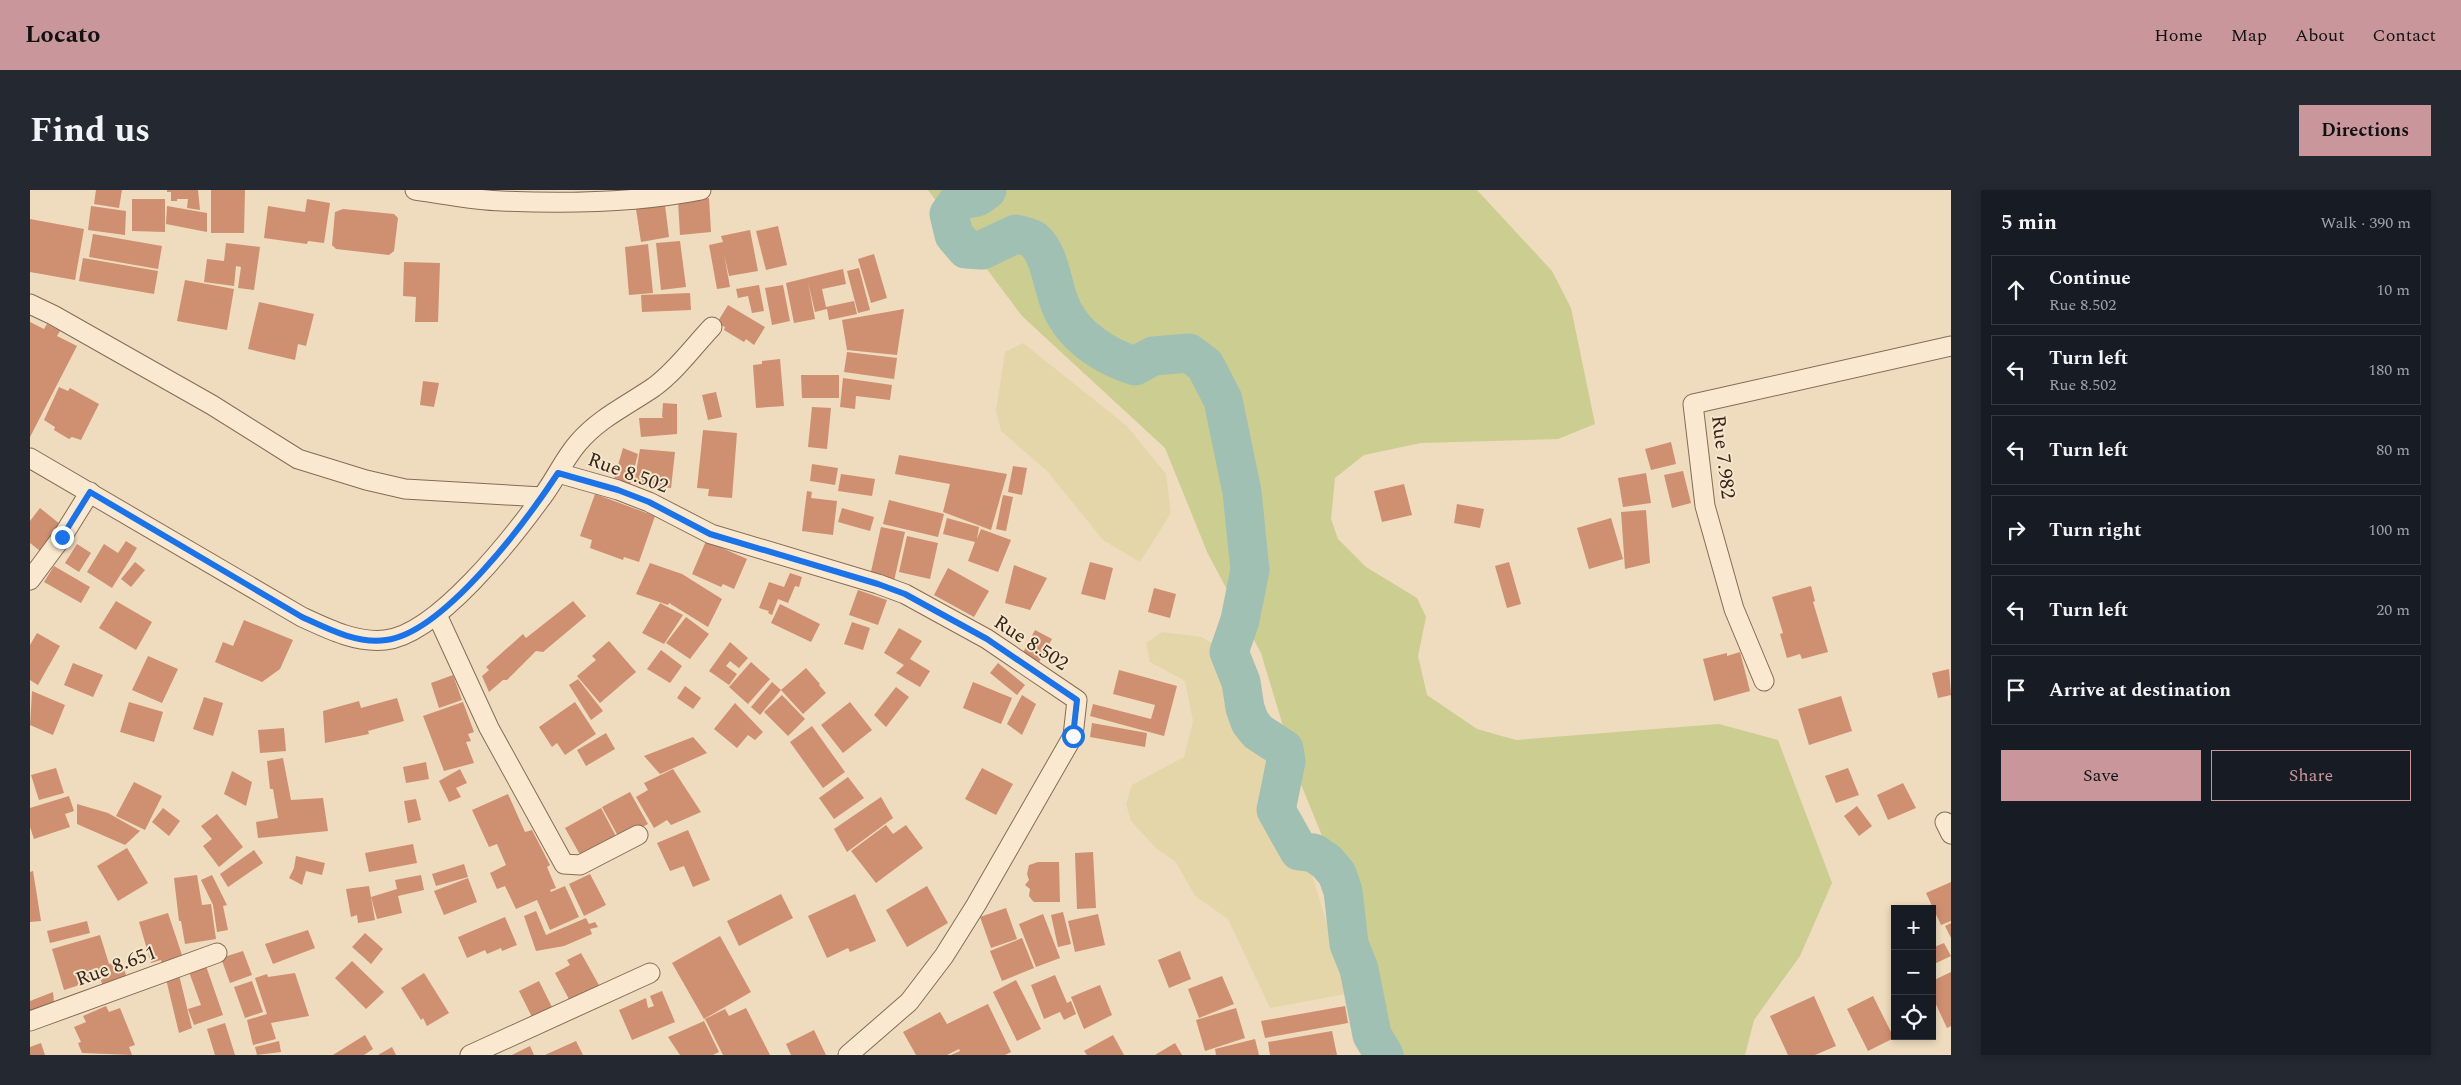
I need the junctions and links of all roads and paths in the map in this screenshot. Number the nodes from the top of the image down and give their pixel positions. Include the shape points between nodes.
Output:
1 (415, 190) edge
2 (701, 190) edge
3 (30, 304) edge
4 (712, 327) dead end
5 (1951, 346) edge
6 (30, 458) edge
7 (558, 473) junction
8 (90, 492) junction
9 (542, 497) junction
10 (30, 580) edge
11 (437, 615) junction
12 (1764, 681) dead end
13 (638, 836) dead end
14 (217, 953) dead end
15 (650, 973) dead end
16 (30, 1021) edge
17 (470, 1055) edge
18 (848, 1055) edge

1 - 2 street via 501,201 570,202 629,200
3 - 9 street via 212,405 298,459 405,489
4 - 7 street via 655,386 593,427
5 - 12 street, Rue 7.982 via 1693,404 1705,506 1712,534 1734,609
6 - 8 street
7 - 9 street
7 - 18 street, Rue 8.502 via 649,502 710,534 905,594 987,639 1077,700 1073,736 944,956 909,1002
8 - 10 street
8 - 11 street via 302,617 331,630 350,636 386,640 406,634
9 - 11 street via 492,559
11 - 13 street via 489,728 564,864 580,866
14 - 16 street, Rue 8.651
15 - 17 street

